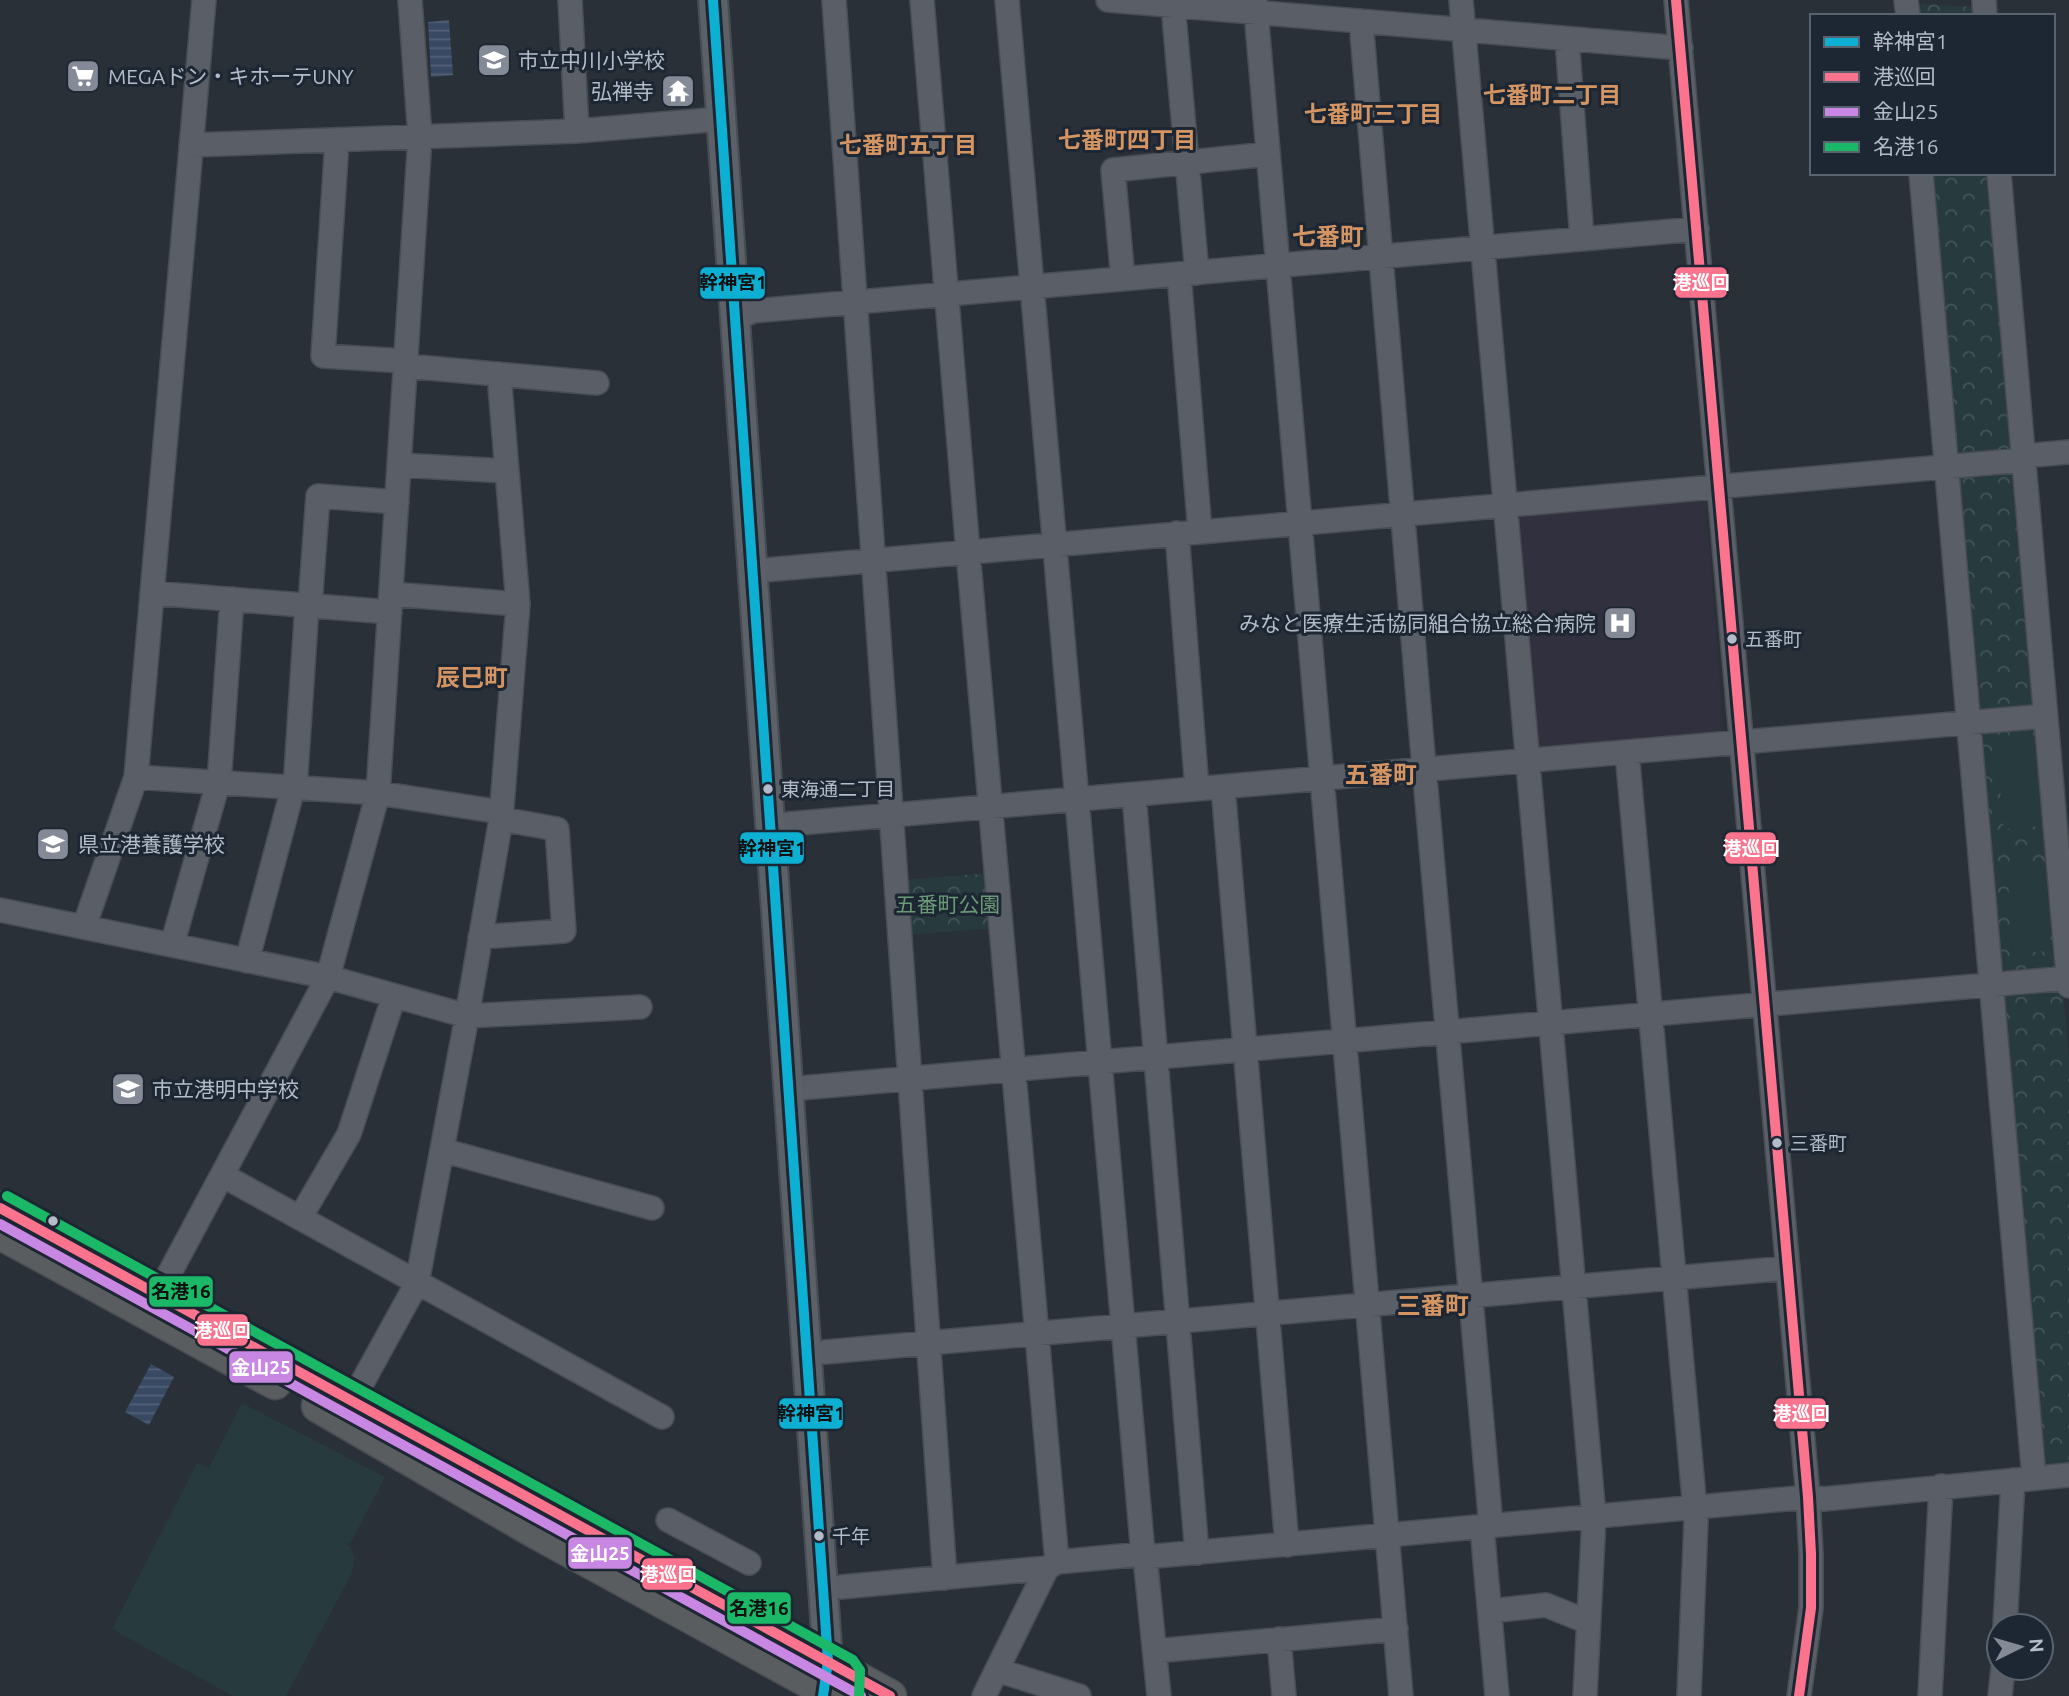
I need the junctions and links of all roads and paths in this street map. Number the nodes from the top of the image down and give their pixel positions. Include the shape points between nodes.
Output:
1 (204, 0) edge
2 (410, 0) edge
3 (570, 0) edge
4 (713, 0) edge
5 (731, 0) edge
6 (834, 0) edge
7 (922, 0) edge
8 (1007, 0) edge
9 (1108, 0) edge
10 (1461, 0) edge
11 (1676, 0) edge
12 (1173, 5) junction
13 (1256, 6) edge
14 (1361, 21) junction
15 (1464, 30) junction
16 (1567, 38) junction
17 (1681, 48) junction
18 (721, 119) junction
19 (576, 131) junction
20 (420, 137) junction
21 (337, 141) junction
22 (191, 145) junction
23 (1268, 154) junction
24 (1187, 163) junction
25 (1921, 175) edge
26 (1998, 175) edge
27 (1697, 229) junction
28 (1582, 239) junction
29 (1483, 248) junction
30 (1381, 257) junction
31 (1278, 266) junction
32 (1188, 274) junction
33 (1123, 279) junction
34 (1032, 287) junction
35 (946, 295) junction
36 (856, 302) junction
37 (744, 315) junction
38 (406, 364) junction
39 (499, 374) junction
40 (597, 383) dead end
41 (2069, 452) edge
42 (2023, 458) junction
43 (399, 465) junction
44 (1946, 467) junction
45 (507, 471) junction
46 (1720, 486) junction
47 (397, 502) junction
48 (1506, 505) junction
49 (1402, 514) junction
50 (1300, 523) junction
51 (1200, 532) junction
52 (1177, 533) junction
53 (1055, 544) junction
54 (968, 552) junction
55 (875, 560) junction
56 (763, 570) junction
57 (152, 593) junction
58 (232, 599) junction
59 (391, 603) junction
60 (517, 604) junction
61 (308, 605) junction
62 (2045, 716) junction
63 (1968, 723) junction
64 (1742, 743) junction
65 (1627, 752) junction
66 (1527, 761) junction
67 (1424, 770) junction
68 (136, 777) junction
69 (1322, 778) junction
70 (219, 783) junction
71 (1223, 787) junction
72 (294, 788) junction
73 (1197, 789) junction
74 (378, 793) junction
75 (1134, 794) junction
76 (1077, 799) junction
77 (990, 807) junction
78 (892, 815) junction
79 (501, 816) junction
80 (788, 824) junction
81 (0, 909) edge
82 (84, 927) junction
83 (480, 937) junction
84 (172, 945) junction
85 (247, 961) junction
86 (328, 977) junction
87 (2069, 980) edge
88 (1991, 984) junction
89 (394, 996) junction
90 (1765, 1004) junction
91 (640, 1007) dead end
92 (1650, 1014) junction
93 (467, 1016) junction
94 (1549, 1023) junction
95 (1447, 1032) junction
96 (1345, 1041) junction
97 (1244, 1049) junction
98 (1156, 1057) junction
99 (1099, 1062) junction
100 (1014, 1069) junction
101 (909, 1078) junction
102 (798, 1088) junction
103 (442, 1150) junction
104 (222, 1175) junction
105 (0, 1208) edge
106 (652, 1208) dead end
107 (300, 1218) junction
108 (0, 1233) edge
109 (1788, 1268) junction
110 (1674, 1278) junction
111 (417, 1283) junction
112 (1573, 1287) junction
113 (1471, 1296) junction
114 (153, 1305) junction
115 (1368, 1305) junction
116 (1267, 1313) junction
117 (1178, 1321) junction
118 (1122, 1326) junction
119 (1037, 1334) junction
120 (928, 1343) junction
121 (825, 1352) junction
122 (352, 1401) junction
123 (662, 1417) dead end
124 (2069, 1475) edge
125 (2024, 1479) junction
126 (1941, 1486) junction
127 (1808, 1497) junction
128 (1695, 1508) junction
129 (1594, 1517) junction
130 (668, 1520) dead end
131 (1487, 1527) junction
132 (1388, 1536) junction
133 (1287, 1545) junction
134 (1197, 1553) junction
135 (1144, 1556) junction
136 (749, 1563) dead end
137 (1052, 1565) junction
138 (945, 1578) junction
139 (841, 1587) junction
140 (1490, 1611) junction
141 (2007, 1612) edge
142 (1588, 1622) junction
143 (1396, 1629) junction
144 (1279, 1639) junction
145 (1155, 1651) junction
146 (998, 1670) junction
147 (834, 1685) edge
148 (890, 1696) edge
149 (984, 1696) edge
150 (1079, 1696) edge
151 (1159, 1696) edge
152 (1284, 1696) edge
153 (1401, 1696) edge
154 (1497, 1696) edge
155 (1585, 1696) edge
156 (1689, 1696) edge
157 (1799, 1696) edge
158 (1930, 1696) edge

1 - 22 street
2 - 20 street
3 - 19 street
4 - 18 main road
5 - 37 main road
6 - 36 street
7 - 35 street
8 - 34 street
9 - 12 street
10 - 15 street
11 - 17 street
12 - 13 street
12 - 24 street
13 - 14 street
13 - 23 street
14 - 15 street
14 - 30 street
15 - 16 street
15 - 29 street
16 - 17 street
16 - 28 street
17 - 27 street
18 - 19 street
18 - 37 main road
19 - 20 street
20 - 21 street
20 - 38 street
21 - 22 street
21 - 38 street via 323,356
22 - 57 street
23 - 24 street
23 - 31 street
24 - 32 street
24 - 33 street via 1113,170
25 - 44 street
26 - 42 street
27 - 28 street
27 - 46 street
28 - 29 street
29 - 30 street
29 - 48 street
30 - 31 street
30 - 49 street
31 - 32 street
31 - 50 street
32 - 33 street
32 - 51 street
33 - 34 street
34 - 35 street
34 - 53 street
35 - 36 street
35 - 54 street
36 - 37 street
36 - 55 street
37 - 56 main road
38 - 39 street
38 - 43 street
39 - 40 street
39 - 45 street
41 - 42 street
42 - 44 street
42 - 62 street
43 - 45 street
43 - 47 street
44 - 46 street
44 - 63 street
45 - 60 street
46 - 48 street
46 - 64 street
47 - 59 street
47 - 61 street via 318,496
48 - 49 street
48 - 66 street
49 - 50 street
49 - 67 street
50 - 51 street
50 - 69 street
51 - 52 street
52 - 53 street
52 - 73 street
53 - 54 street
53 - 76 street
54 - 55 street
54 - 77 street
55 - 56 street
55 - 78 street
56 - 80 main road
56 - 102 main road
57 - 58 street
57 - 68 street
58 - 61 street
58 - 70 street
59 - 60 street
59 - 61 street
59 - 74 street
60 - 79 street
61 - 72 street
62 - 63 street
62 - 87 street
63 - 64 street
63 - 88 street
64 - 65 street
64 - 90 street
65 - 66 street
65 - 92 street
66 - 67 street
66 - 94 street
67 - 69 street
67 - 95 street
68 - 70 street
68 - 82 street
69 - 71 street
69 - 96 street
70 - 72 street
70 - 84 street
71 - 73 street
71 - 97 street
72 - 74 street
72 - 85 street
73 - 75 street
74 - 79 street
74 - 86 street
75 - 76 street
75 - 98 street
76 - 77 street
76 - 99 street
77 - 78 street
77 - 100 street
78 - 80 street
78 - 101 street
79 - 83 street
79 - 83 street via 557,828 564,931
80 - 102 main road
81 - 82 street
82 - 84 street
83 - 93 street
84 - 85 street
85 - 86 street
86 - 89 street
86 - 104 street
87 - 88 street
88 - 90 street
88 - 125 street
89 - 93 street
89 - 107 street via 349,1135
90 - 92 street
90 - 109 street
91 - 93 street
92 - 94 street
92 - 110 street
93 - 103 street
94 - 95 street
94 - 112 street
95 - 96 street
95 - 113 street
96 - 97 street
96 - 115 street
97 - 98 street
97 - 116 street
98 - 99 street
98 - 117 street
99 - 100 street
99 - 118 street
100 - 101 street
100 - 119 street
101 - 102 street
101 - 120 street
102 - 121 main road
102 - 147 main road
103 - 106 street
103 - 111 street
104 - 107 street
104 - 114 street
105 - 114 highway
107 - 111 street
108 - 114 highway
109 - 110 street
109 - 127 street
110 - 112 street
110 - 128 street
111 - 122 street
111 - 123 street
112 - 113 street
112 - 129 street
113 - 115 street
113 - 131 street
114 - 122 highway
114 - 147 highway via 537,1533
115 - 116 street
115 - 132 street
116 - 117 street
116 - 133 street
117 - 118 street
117 - 134 street
118 - 119 street
118 - 135 street
119 - 120 street
119 - 137 street
120 - 121 street
120 - 138 street
121 - 139 main road
122 - 147 highway
124 - 125 street
125 - 126 street
125 - 141 street
126 - 127 street
126 - 158 street
127 - 128 street
127 - 157 street via 1811,1608
128 - 129 street
128 - 156 street
129 - 131 street
129 - 142 street
130 - 136 street
131 - 132 street
131 - 140 street
132 - 133 street
132 - 143 street
133 - 134 street
134 - 135 street
135 - 137 street
135 - 145 street
137 - 138 street
137 - 146 street
138 - 139 street
139 - 147 main road
140 - 142 street via 1545,1605
140 - 154 street
142 - 155 street
143 - 144 street
143 - 153 street
144 - 145 street
144 - 152 street
145 - 151 street
146 - 149 street
146 - 150 street
147 - 148 highway

